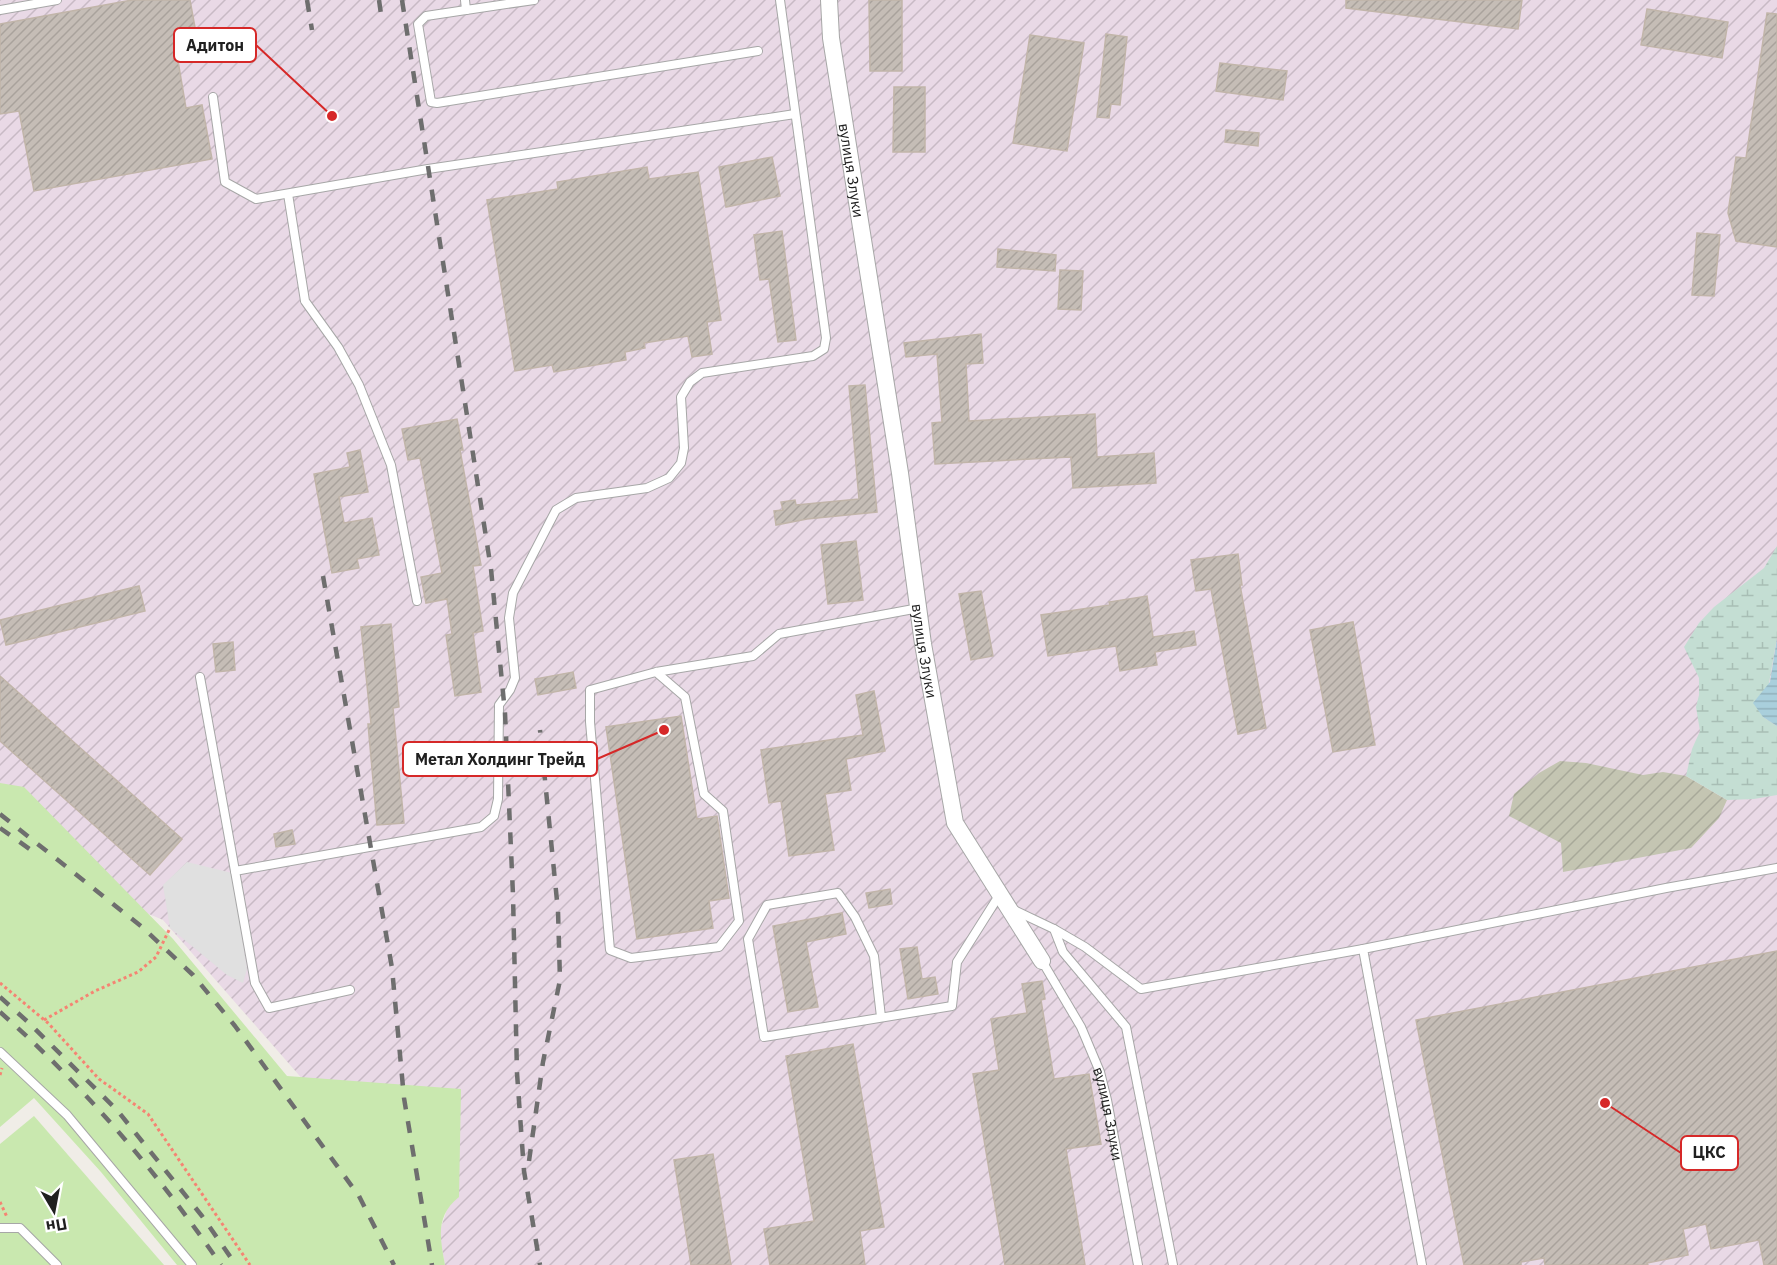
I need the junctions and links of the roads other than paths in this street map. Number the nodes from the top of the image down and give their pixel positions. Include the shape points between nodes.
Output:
1 (57, 0) edge
2 (534, 0) edge
3 (780, 0) edge
4 (829, 0) edge
5 (466, 5) edge
6 (0, 10) edge
7 (758, 51) dead end
8 (213, 96) dead end
9 (795, 114) junction
10 (288, 194) junction
11 (417, 601) dead end
12 (919, 608) junction
13 (656, 672) junction
14 (200, 677) dead end
15 (1777, 868) edge
16 (234, 873) junction
17 (1004, 900) junction
18 (1054, 929) junction
19 (1363, 949) junction
20 (1042, 961) joint
21 (350, 990) dead end
22 (881, 1017) junction
23 (0, 1052) edge
24 (0, 1228) edge
25 (57, 1265) edge
26 (192, 1265) edge
27 (1138, 1265) edge
28 (1173, 1265) edge
29 (1422, 1265) edge

1 - 6 lane
2 - 5 lane
3 - 9 lane
4 - 12 street, вулиця Злуки via 831,38
5 - 7 lane via 426,16 418,24 431,102
8 - 10 lane via 225,182 256,199
9 - 10 lane
9 - 16 lane via 826,338 824,349 813,356 702,373 690,382 681,397 684,448 681,463 669,478 647,488 576,498 556,510 513,593 509,618 515,678 499,705 498,799 494,816 481,827
10 - 11 lane via 305,301 338,347 391,465
12 - 13 lane via 779,634 753,656
12 - 17 street, вулиця Злуки via 956,823
13 - 13 lane via 685,697 705,794 723,811 739,921 719,947 631,958 610,950 590,690
14 - 16 lane
15 - 19 lane
16 - 21 lane via 255,983 269,1008
17 - 18 lane
17 - 20 street, вулиця Злуки
17 - 22 lane via 957,962 952,1006
18 - 19 lane via 1141,989
18 - 28 lane via 1063,952 1126,1027
19 - 29 lane
20 - 27 lane, вулиця Злуки via 1080,1027 1100,1072
22 - 22 lane via 874,956 838,893 767,904 748,939 764,1037
23 - 26 lane via 67,1115
24 - 25 lane via 20,1228

